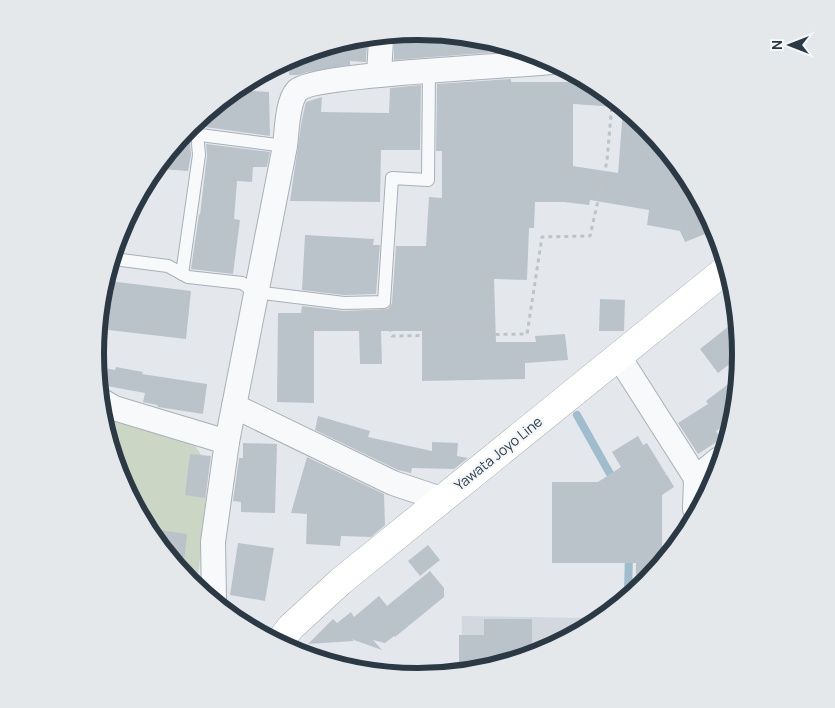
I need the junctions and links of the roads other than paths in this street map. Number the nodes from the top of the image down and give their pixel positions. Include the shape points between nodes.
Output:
1 (381, 43) edge
2 (536, 63) edge
3 (429, 71) junction
4 (379, 75) junction
5 (194, 133) edge
6 (192, 135) edge
7 (285, 146) junction
8 (118, 260) edge
9 (721, 273) edge
10 (182, 274) junction
11 (255, 292) junction
12 (619, 357) junction
13 (108, 404) edge
14 (234, 406) junction
15 (227, 442) junction
16 (711, 466) edge
17 (696, 478) junction
18 (441, 499) junction
19 (695, 500) edge
20 (214, 593) edge
21 (283, 638) edge

1 - 4 street
2 - 3 street
3 - 4 street
3 - 11 lane via 428,180 392,178 384,302 344,303
4 - 7 street via 309,85 298,90 291,102
5 - 7 lane
6 - 10 lane via 199,155
7 - 11 street
8 - 10 lane via 168,266
9 - 12 main road, Yawata Joyo Line
10 - 11 lane via 242,283
11 - 14 street
12 - 17 street
12 - 18 main road, Yawata Joyo Line
13 - 15 street
14 - 15 street
14 - 18 street via 393,483
15 - 20 street via 213,542
16 - 17 street
17 - 19 street
18 - 21 main road, Yawata Joyo Line via 341,581

